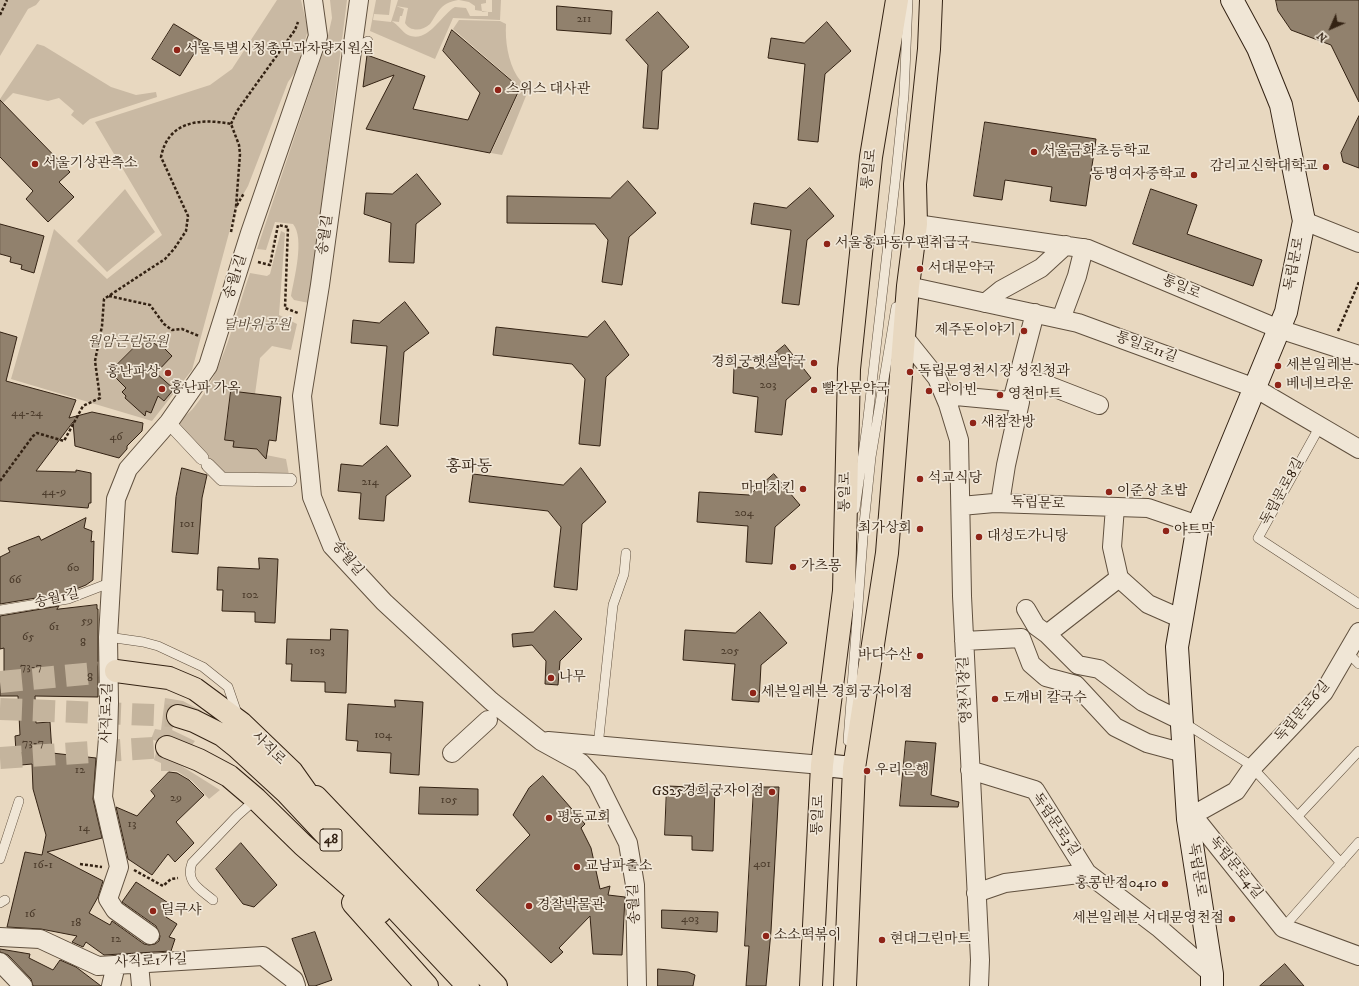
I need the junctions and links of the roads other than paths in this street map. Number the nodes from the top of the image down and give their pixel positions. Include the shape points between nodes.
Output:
1 (359, 0) edge
2 (897, 0) edge
3 (908, 0) edge
4 (931, 0) edge
5 (1232, 0) edge
6 (314, 7) edge
7 (914, 184) junction
8 (1304, 221) junction
9 (916, 224) junction
10 (1359, 243) edge
11 (1075, 247) junction
12 (908, 286) junction
13 (984, 302) junction
14 (1035, 313) junction
15 (1062, 319) junction
16 (1279, 329) junction
17 (904, 337) junction
18 (1359, 355) edge
19 (1019, 374) junction
20 (1255, 388) junction
21 (945, 395) junction
22 (1012, 401) junction
23 (1099, 406) dead end
24 (172, 426) dead end
25 (1320, 426) junction
26 (1358, 446) edge
27 (290, 480) dead end
28 (1000, 503) junction
29 (961, 506) junction
30 (1115, 507) junction
31 (1198, 525) junction
32 (626, 553) dead end
33 (1119, 578) junction
34 (112, 582) junction
35 (844, 592) junction
36 (1359, 604) edge
37 (0, 610) edge
38 (1026, 610) dead end
39 (1182, 619) junction
40 (1041, 630) junction
41 (1359, 632) edge
42 (108, 637) junction
43 (1021, 638) junction
44 (964, 641) junction
45 (1353, 658) edge
46 (116, 671) tunnel mouth
47 (488, 720) dead end
48 (1182, 721) junction
49 (240, 723) junction
50 (541, 741) junction
51 (598, 746) junction
52 (167, 747) tunnel mouth
53 (1359, 751) edge
54 (452, 753) dead end
55 (1184, 753) junction
56 (822, 765) junction
57 (854, 768) junction
58 (1252, 768) junction
59 (970, 770) junction
60 (292, 772) junction
61 (256, 800) junction
62 (19, 801) dead end
63 (1190, 812) junction
64 (1298, 816) junction
65 (1359, 842) edge
66 (303, 845) junction
67 (0, 859) edge
68 (1341, 863) junction
69 (1087, 873) junction
70 (376, 888) junction
71 (976, 893) junction
72 (213, 900) dead end
73 (380, 912) junction
74 (1283, 928) junction
75 (150, 935) dead end
76 (0, 937) edge
77 (1359, 956) edge
78 (0, 962) edge
79 (139, 963) junction
80 (116, 964) junction
81 (1212, 980) edge
82 (23, 986) edge
83 (111, 986) edge
84 (141, 986) edge
85 (296, 986) edge
86 (427, 986) edge
87 (448, 986) edge
88 (468, 986) edge
89 (496, 986) edge
90 (637, 986) edge
91 (811, 986) edge
92 (845, 986) edge
93 (979, 986) edge

1 - 50 street, 송월길 via 302,396 312,497 332,546 384,602 491,701
2 - 35 main road, 통일로 via 871,157 849,369
3 - 35 lane via 904,95 895,184 868,419
4 - 7 main road via 929,49
5 - 8 main road, 독립문로 via 1258,48 1281,105
6 - 34 street, 송월1길 via 318,36 208,366 169,422 128,469 116,499
7 - 9 main road
7 - 57 lane via 867,494 848,740
8 - 10 street
8 - 16 main road, 독립문로 via 1286,312
9 - 11 street, 통일로
9 - 12 main road
11 - 13 street
11 - 15 street via 1077,276
11 - 16 street, 통일로
12 - 13 street, 통일로11길
12 - 17 main road
13 - 14 street, 통일로11길
14 - 15 street, 통일로11길
14 - 19 street
15 - 20 street, 통일로11길
16 - 18 street, 통일로
16 - 20 main road, 독립문로
17 - 21 street, 영천시장길 via 937,378
17 - 57 main road via 887,553
19 - 22 street
19 - 23 street
20 - 25 street
20 - 31 main road, 독립문로
21 - 22 street
21 - 29 street, 영천시장길 via 960,440
22 - 28 street via 1020,402
24 - 27 street via 222,479
25 - 26 street
25 - 36 lane, 독립문로8길 via 1258,538
28 - 29 street, 독립문로
28 - 30 street, 독립문로
29 - 44 street, 영천시장길
30 - 31 street, 독립문로 via 1148,508
30 - 33 street via 1112,547
31 - 39 main road, 독립문로
32 - 51 lane via 624,574 613,605
33 - 39 street via 1148,604
33 - 40 street
34 - 37 lane, 송월1길 via 68,599
34 - 42 street, 송월1길
35 - 56 main road, 통일로
38 - 40 street
39 - 48 main road, 독립문로 via 1177,646
40 - 43 street
40 - 48 street via 1078,665 1099,669 1143,702
41 - 45 street, 독립문로6길
42 - 49 lane via 158,646 203,667 228,686
42 - 75 street, 사직로2길 via 109,703 103,797 119,866 108,899 115,910
43 - 44 street
43 - 55 street via 1031,664 1046,677 1076,685 1115,727 1147,743
44 - 59 street, 영천시장길
45 - 58 street, 독립문로6길
46 - 49 main road, 사직로 via 169,678 195,689
47 - 54 street
48 - 55 main road, 독립문로
48 - 58 lane
49 - 60 main road, 사직로
50 - 51 street
50 - 90 street, 송월길 via 581,763 597,781 628,843 635,885
51 - 56 street
52 - 61 main road, 사직로 / 48 via 229,776
53 - 64 lane
55 - 63 main road, 독립문로
56 - 57 main road
56 - 91 main road, 통일로
57 - 92 main road
58 - 63 street, 독립문로6길 via 1236,791
58 - 64 lane
59 - 69 street, 독립문로3길 via 1035,790
59 - 71 street, 영천시장길
60 - 70 main road, 사직로
60 - 89 main road
61 - 66 main road, 사직로 / 48
61 - 72 lane via 192,863 192,882
62 - 67 lane
63 - 74 street, 독립문로4길
63 - 81 main road, 독립문로
64 - 68 lane
65 - 68 lane
66 - 73 main road, 사직로 / 48
66 - 86 main road
68 - 74 lane
69 - 71 street, 독립문로3길 via 1006,883
69 - 81 street, 독립문로3길 via 1158,927
70 - 73 main road, 사직로 / 48 via 287,793 237,747 194,721 176,721 253,773 308,829
70 - 88 main road, 사직로 / 48
71 - 93 street, 영천시장길
73 - 87 main road, 사직로 / 48
74 - 77 street
76 - 80 street, 사직로1가길 via 40,939 98,966
78 - 82 street
79 - 80 street, 사직로1가길
79 - 84 street
79 - 85 street, 사직로1가길 via 263,956 294,980
80 - 83 street

